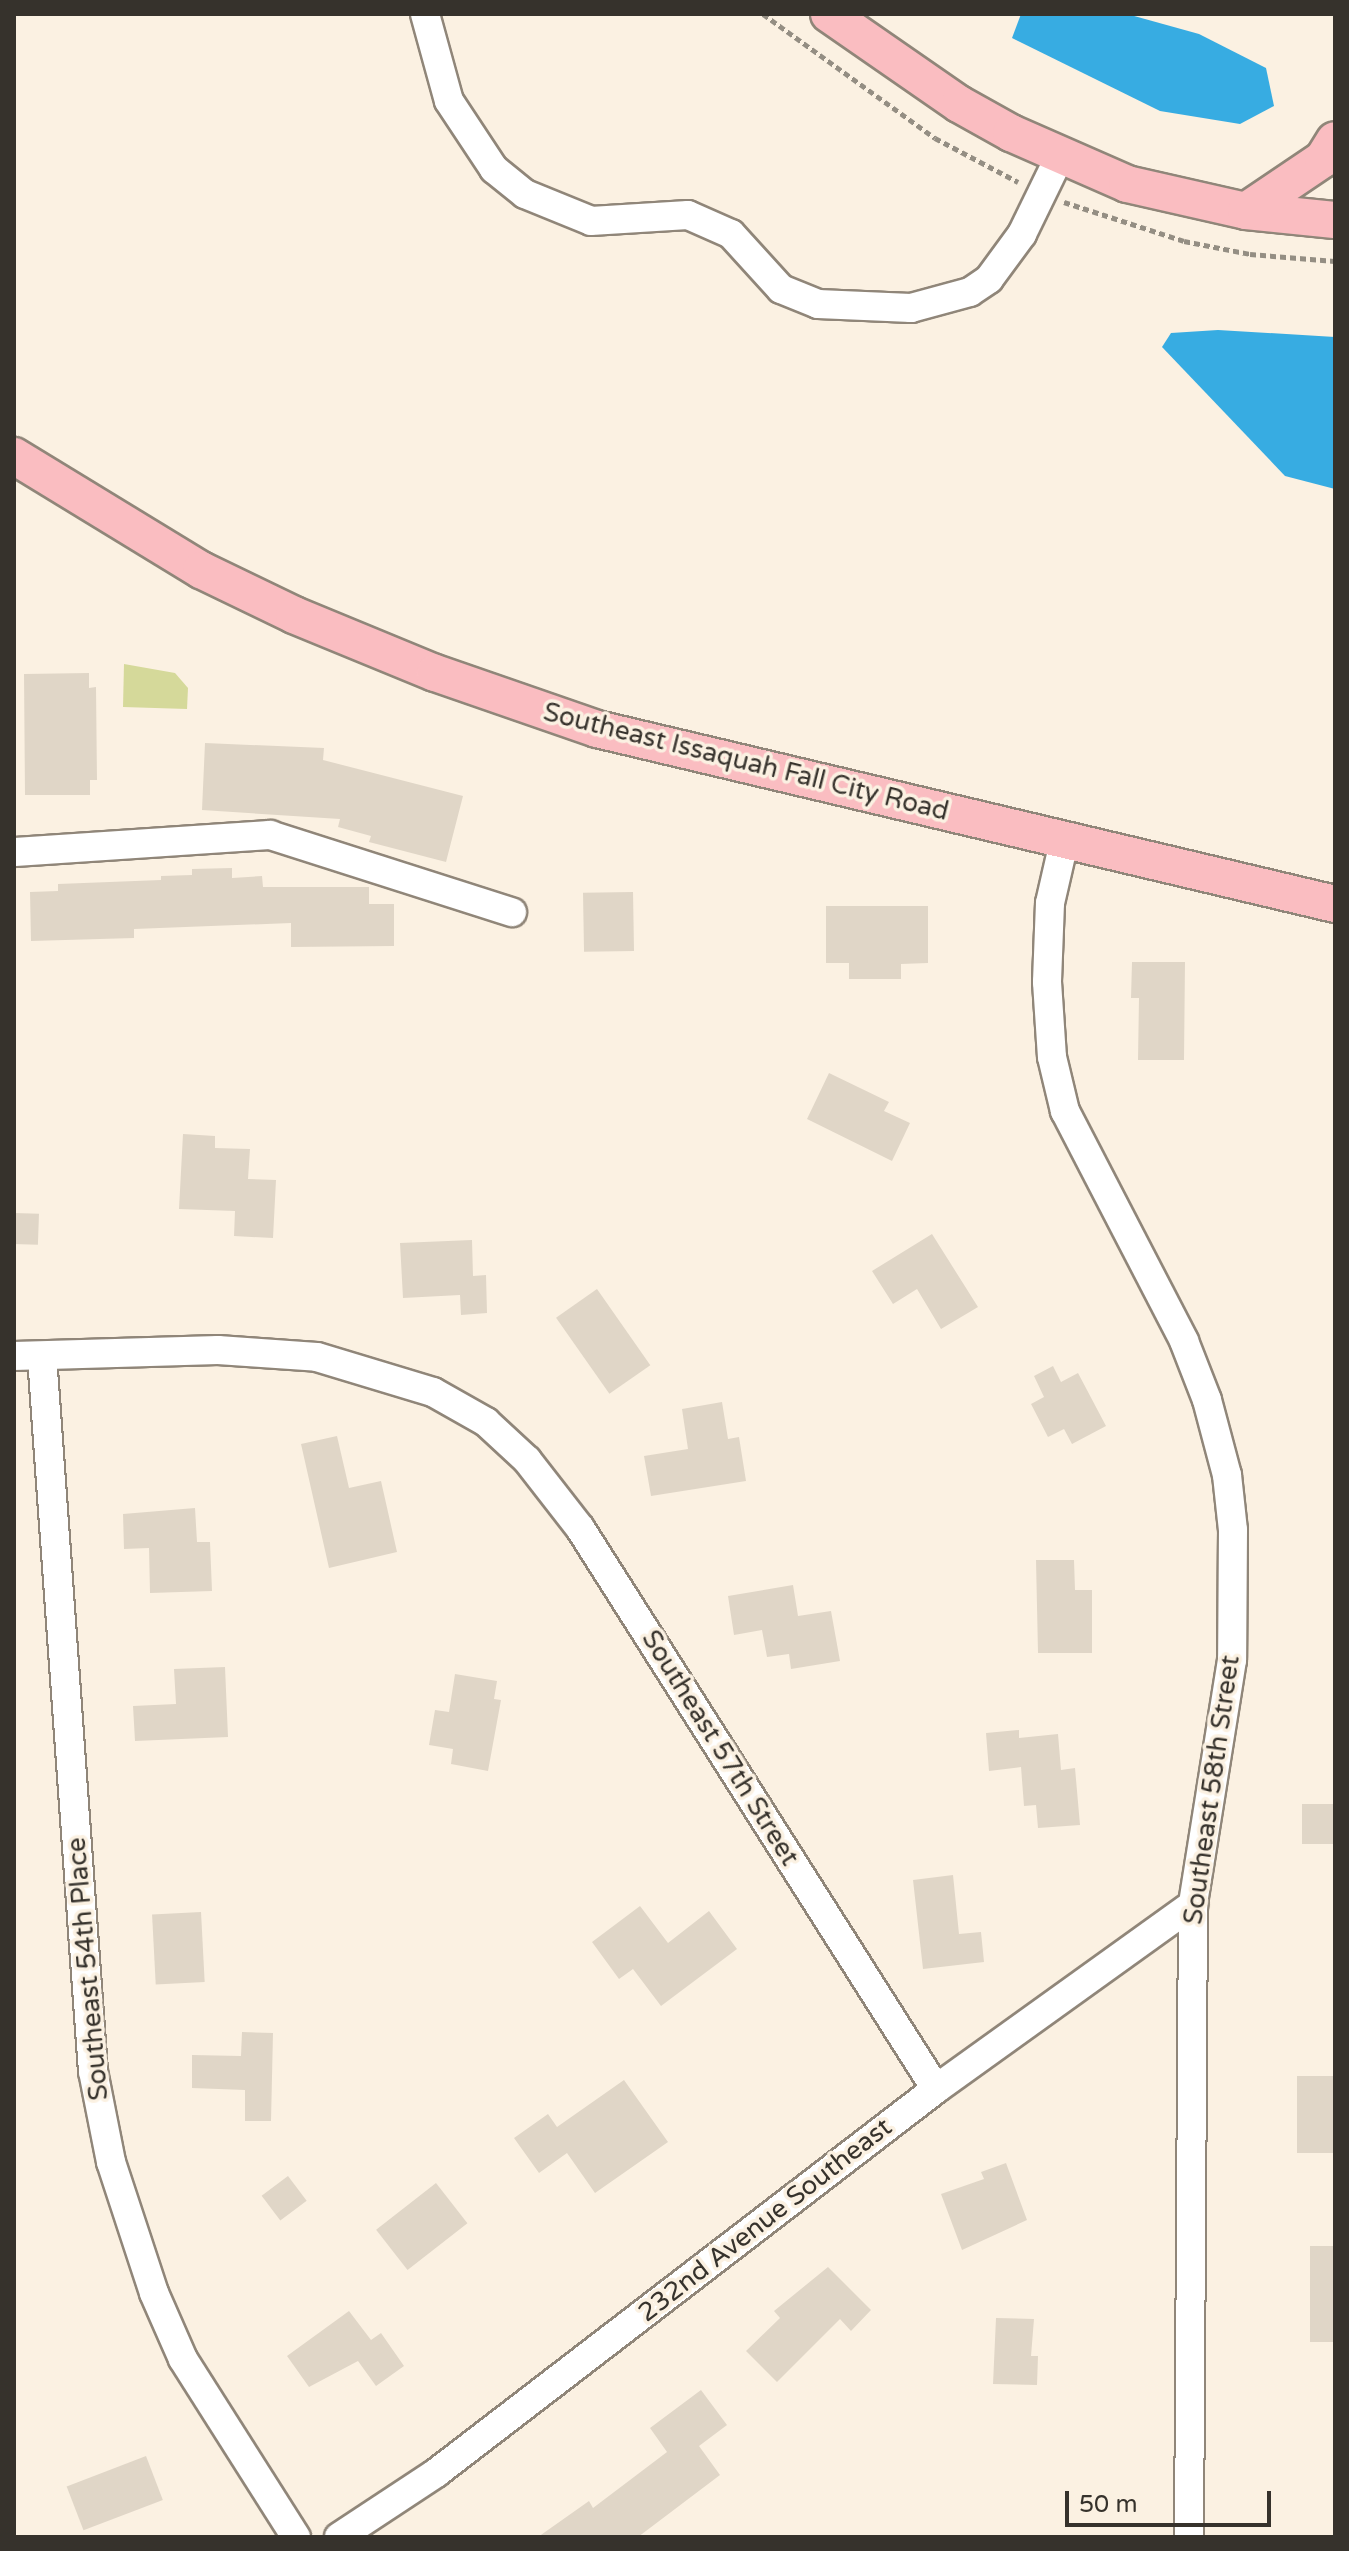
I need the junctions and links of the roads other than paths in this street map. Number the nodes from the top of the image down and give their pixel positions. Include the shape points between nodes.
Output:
1 (425, 14) edge
2 (829, 14) edge
3 (1335, 140) edge
4 (1060, 156) junction
5 (1246, 211) junction
6 (1335, 220) edge
7 (14, 456) edge
8 (1064, 842) junction
9 (14, 852) edge
10 (1335, 904) edge
11 (512, 912) dead end
12 (14, 1356) edge
13 (42, 1356) junction
14 (1193, 1904) junction
15 (936, 2089) junction
16 (296, 2537) edge
17 (339, 2537) edge
18 (1189, 2537) edge

1 - 4 street via 449,101 494,169 525,194 591,221 688,215 731,234 781,289 818,304 911,308 970,292 989,279 1022,234
2 - 4 main road via 959,104
3 - 5 main road via 1323,159
4 - 5 main road via 1127,184
5 - 6 main road
7 - 8 main road, Southeast Issaquah Fall City Road via 201,570 435,673 597,729
8 - 10 main road, Southeast Issaquah Fall City Road
8 - 14 street, Southeast 58th Street via 1050,903 1047,982 1052,1057 1065,1111 1184,1341 1207,1400 1232,1516 1232,1660
9 - 11 street via 270,835
12 - 13 street, Southeast 57th Street
13 - 15 street, Southeast 57th Street via 218,1350 317,1357 433,1392 486,1422 527,1460 580,1528
13 - 16 street, Southeast 54th Place via 92,2057 111,2162 154,2293 183,2359
14 - 15 street, 232nd Avenue Southeast
14 - 18 street, Southeast 58th Street
15 - 17 street, 232nd Avenue Southeast via 436,2473

